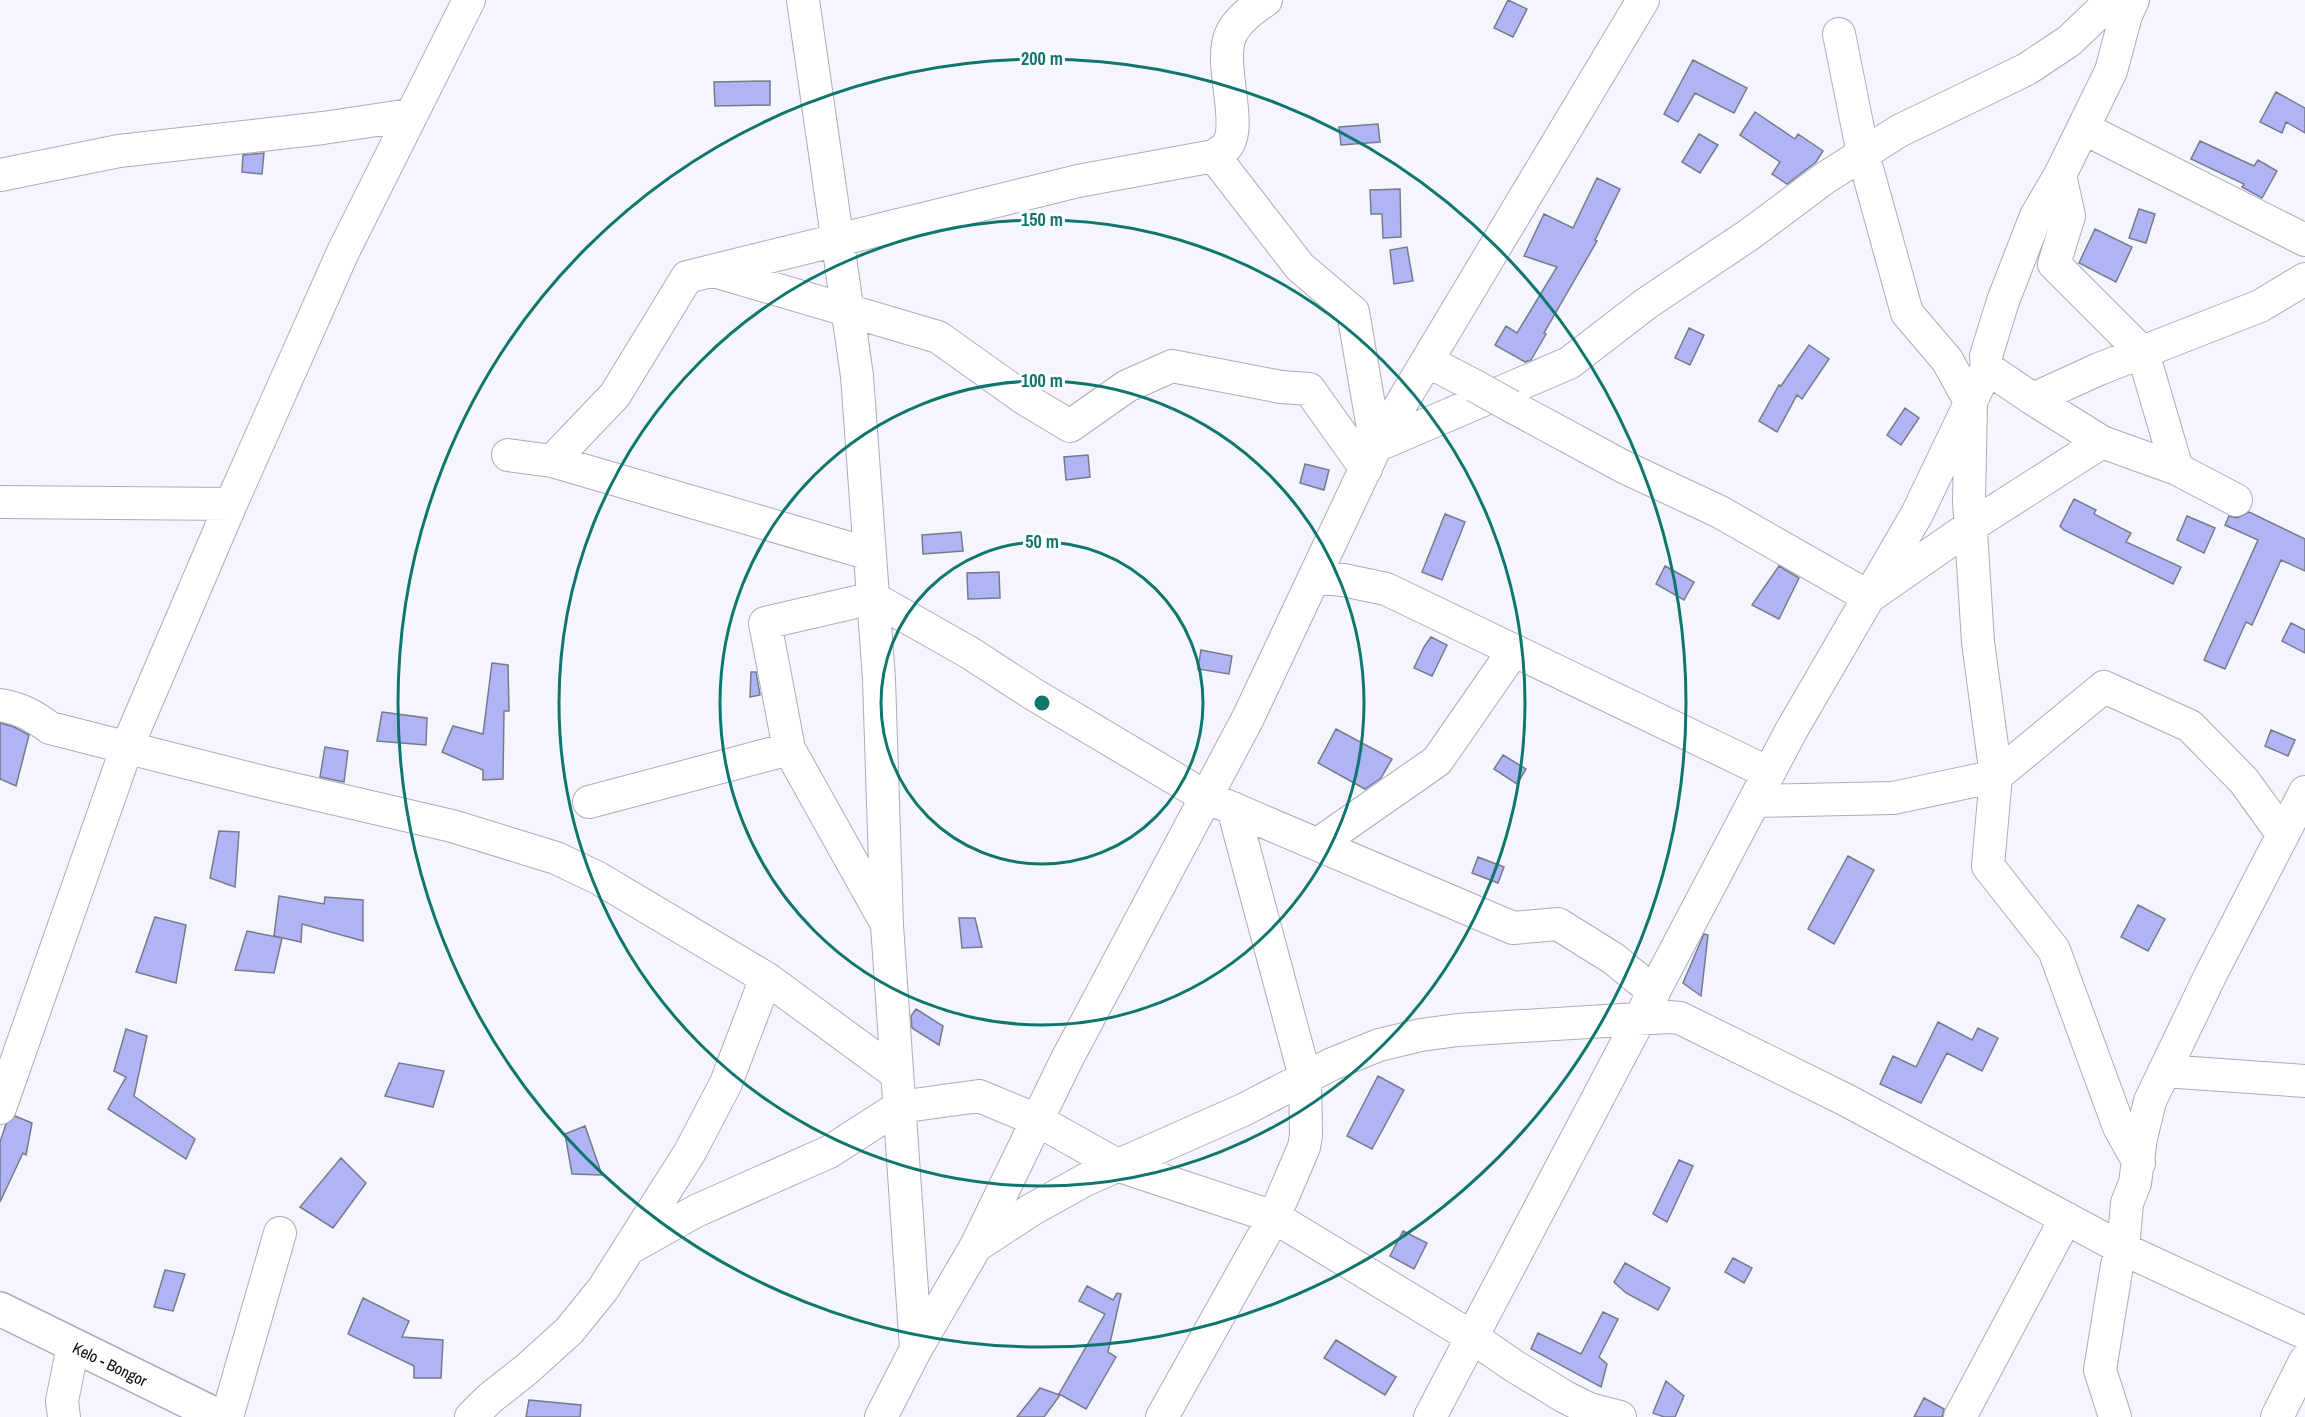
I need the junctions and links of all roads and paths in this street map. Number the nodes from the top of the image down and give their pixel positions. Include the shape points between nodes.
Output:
1 (469, 0) edge
2 (803, 0) edge
3 (1266, 0) edge
4 (1643, 0) edge
5 (2112, 0) edge
6 (2133, 0) edge
7 (1839, 34) dead end
8 (410, 115) junction
9 (2083, 128) junction
10 (1863, 154) junction
11 (1214, 156) junction
12 (0, 175) edge
13 (2060, 175) junction
14 (2305, 240) edge
15 (838, 241) junction
16 (713, 271) junction
17 (2305, 279) edge
18 (848, 310) junction
19 (2143, 353) junction
20 (1427, 361) junction
21 (1988, 368) junction
22 (2033, 399) junction
23 (1971, 403) junction
24 (2102, 442) junction
25 (508, 455) dead end
26 (1371, 457) junction
27 (552, 461) junction
28 (2177, 469) junction
29 (2236, 500) dead end
30 (0, 502) edge
31 (231, 504) junction
32 (1971, 526) junction
33 (870, 554) junction
34 (1316, 577) junction
35 (1869, 597) junction
36 (873, 598) junction
37 (1514, 650) junction
38 (0, 705) edge
39 (127, 747) junction
40 (789, 749) junction
41 (1769, 772) junction
42 (1996, 776) junction
43 (2305, 792) edge
44 (1754, 801) junction
45 (589, 802) dead end
46 (1220, 802) junction
47 (2283, 836) junction
48 (1318, 844) junction
49 (887, 925) junction
50 (766, 978) junction
51 (1654, 992) junction
52 (1640, 1020) junction
53 (2164, 1071) junction
54 (897, 1074) junction
55 (1305, 1077) junction
56 (2305, 1081) edge
57 (899, 1107) junction
58 (0, 1108) edge
59 (1037, 1120) junction
60 (2139, 1163) junction
61 (1117, 1165) junction
62 (1274, 1216) junction
63 (2066, 1218) junction
64 (280, 1233) dead end
65 (2122, 1242) junction
66 (976, 1246) junction
67 (630, 1248) junction
68 (0, 1309) edge
69 (2305, 1333) edge
70 (1472, 1337) junction
71 (73, 1346) junction
72 (916, 1349) junction
73 (2305, 1360) edge
74 (64, 1417) edge
75 (220, 1417) edge
76 (227, 1417) edge
77 (471, 1417) edge
78 (881, 1417) edge
79 (1162, 1417) edge
80 (1430, 1417) edge
81 (1620, 1417) edge
82 (1960, 1417) edge
83 (2115, 1417) edge
84 (2277, 1417) edge

1 - 8 street
2 - 15 street
3 - 11 street via 1243,16 1231,33 1226,57 1232,130 1227,146
4 - 20 street
5 - 10 street via 2068,41 2027,69 1899,130
6 - 9 street via 2111,70
7 - 10 street
8 - 12 street via 119,152
8 - 31 street via 343,252
9 - 13 street
9 - 14 street
10 - 23 street via 1907,313 1947,360
10 - 26 street via 1647,303 1569,363
11 - 15 street via 1078,181
11 - 26 street via 1300,267 1353,312
13 - 19 street via 2069,216 2054,264
13 - 21 street via 2036,216 2003,301 1986,357
15 - 16 street
15 - 18 street
16 - 18 street
16 - 27 street via 687,277 615,396
17 - 19 street via 2260,306
18 - 26 street via 938,337 1070,426 1126,386 1172,366 1309,389
18 - 33 street via 857,376
19 - 22 street
19 - 28 street
20 - 26 street
20 - 35 street, bridge via 1624,467 1720,512
21 - 22 street
21 - 23 street
22 - 24 street
23 - 32 street
23 - 35 street via 1917,514
24 - 28 street
24 - 32 street
25 - 27 street
26 - 34 street
27 - 33 street
28 - 29 street
30 - 31 street
31 - 39 street
32 - 35 street
32 - 42 street via 1978,642
33 - 36 street
34 - 37 street via 1386,589
34 - 46 street via 1248,718
35 - 41 street
36 - 40 street via 765,623
36 - 46 street
36 - 49 street
37 - 41 street
37 - 48 street via 1437,761
38 - 39 street via 15,707 50,728
39 - 50 street via 452,826 556,858 598,878
39 - 58 street
40 - 45 street
40 - 49 street
41 - 44 street
42 - 44 street via 1893,798
42 - 47 street via 2104,687 2190,726 2244,781
42 - 60 street via 1988,866 2055,950 2119,1126
43 - 47 street
44 - 51 street
46 - 48 street
46 - 55 street
46 - 59 street via 1067,1059
47 - 53 street
48 - 51 street via 1513,928 1558,924 1614,958
49 - 54 street
50 - 54 street
50 - 67 street via 726,1083 690,1152
51 - 52 street
52 - 55 street via 1421,1035 1379,1046
52 - 63 street via 1680,1018 1846,1100
52 - 70 street
53 - 56 street
53 - 60 street via 2144,1120
54 - 57 street
55 - 61 street via 1243,1110
55 - 62 street via 1304,1147
57 - 59 street via 979,1096
57 - 67 street via 829,1152 696,1211
57 - 72 street
59 - 61 street
59 - 66 street
60 - 65 street via 2127,1203
61 - 62 street
61 - 66 street via 1031,1210
62 - 70 street
62 - 79 street
63 - 65 street
63 - 82 street
64 - 76 street
65 - 69 street
65 - 83 street via 2100,1370
66 - 72 street
67 - 77 street via 569,1331
68 - 71 highway, Kelo - Bongor
70 - 80 street
70 - 81 street via 1565,1397 1589,1409
71 - 74 street via 62,1401
71 - 75 highway, Kelo - Bongor
72 - 78 street
73 - 84 street

